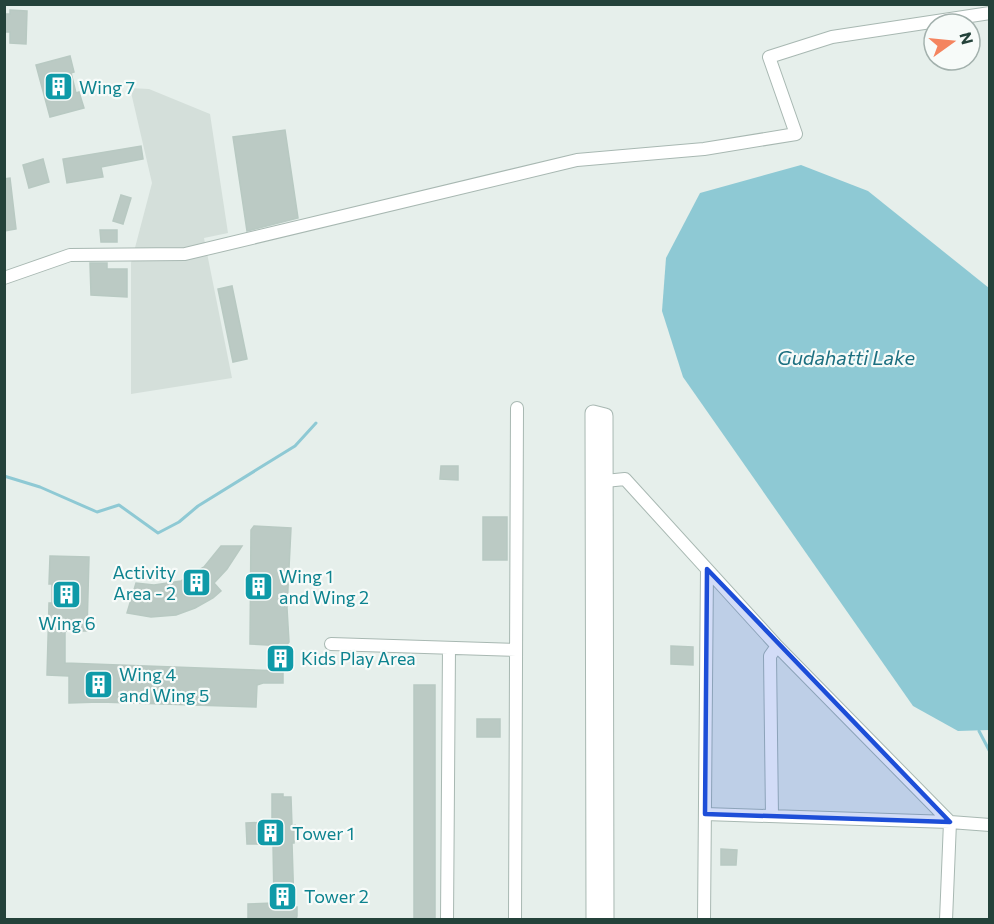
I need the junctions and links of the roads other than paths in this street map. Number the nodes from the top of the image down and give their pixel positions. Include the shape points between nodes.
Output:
1 (990, 13) edge
2 (4, 278) edge
3 (517, 408) dead end
4 (605, 481) junction
5 (707, 569) junction
6 (331, 644) dead end
7 (777, 646) junction
8 (449, 648) junction
9 (516, 650) junction
10 (705, 814) junction
11 (772, 816) junction
12 (950, 822) junction
13 (990, 825) edge
14 (447, 920) edge
15 (515, 920) edge
16 (594, 920) edge
17 (606, 920) edge
18 (704, 920) edge
19 (946, 920) edge

1 - 2 street via 832,38 770,57 796,134 704,149 577,160 185,254 70,255
3 - 9 street
4 - 5 street via 625,479
4 - 16 street via 605,416 593,413
4 - 17 street
5 - 7 street
5 - 10 street
6 - 8 street
7 - 11 street via 770,656
7 - 12 street
8 - 9 street
8 - 14 street
9 - 15 street
10 - 11 street
10 - 18 street
11 - 12 street
12 - 13 street
12 - 19 street

